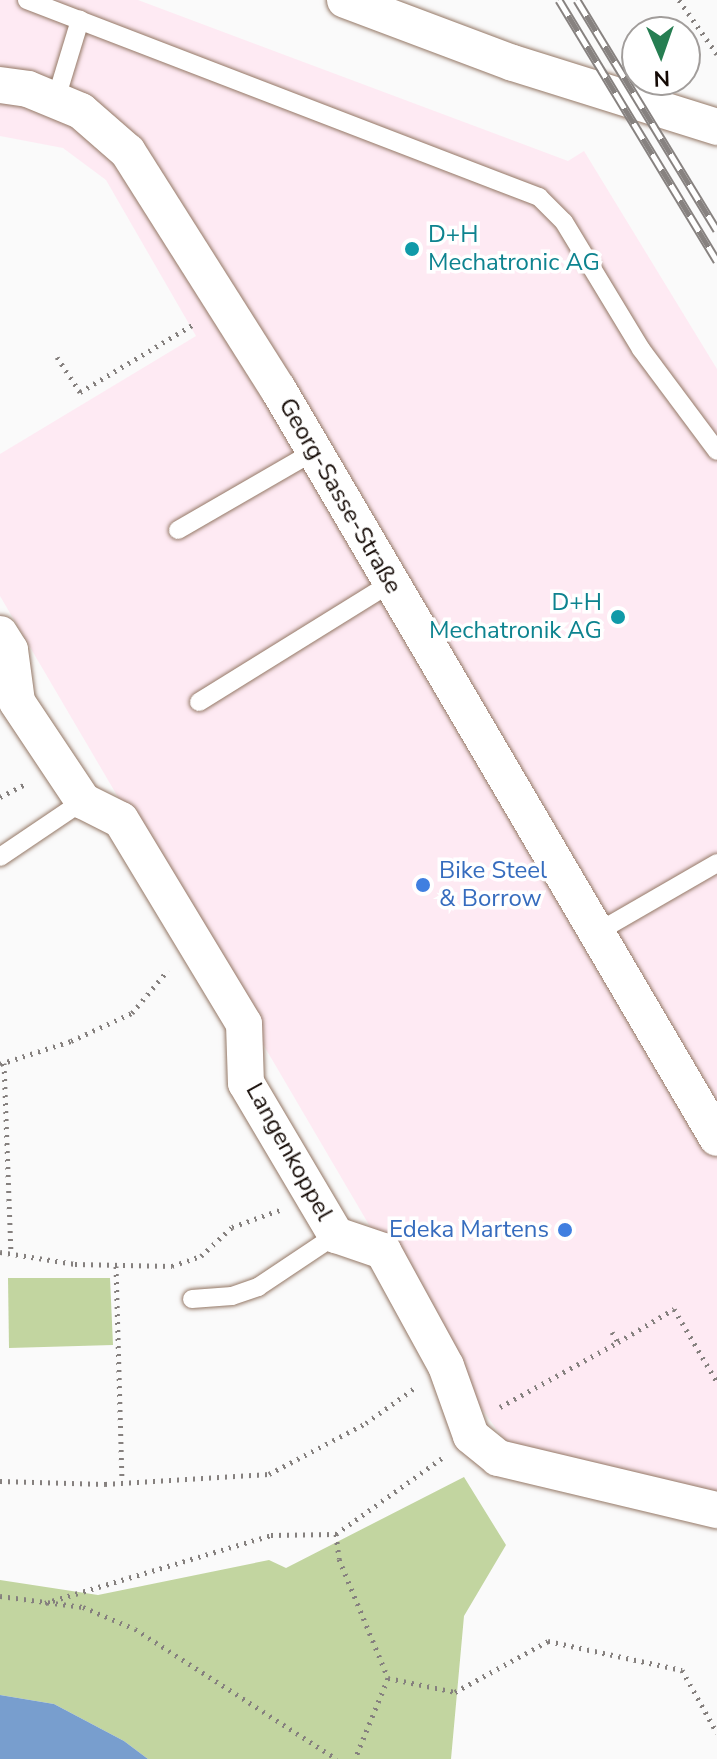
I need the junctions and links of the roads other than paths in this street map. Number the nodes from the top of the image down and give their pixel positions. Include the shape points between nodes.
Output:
1 (27, 0) edge
2 (345, 0) edge
3 (80, 20) junction
4 (0, 85) edge
5 (56, 99) junction
6 (717, 127) edge
7 (315, 451) junction
8 (717, 451) edge
9 (178, 530) dead end
10 (391, 583) junction
11 (0, 634) edge
12 (199, 702) dead end
13 (83, 801) junction
14 (0, 857) edge
15 (717, 863) edge
16 (596, 933) junction
17 (717, 1138) edge
18 (336, 1235) junction
19 (192, 1299) dead end
20 (717, 1510) edge

1 - 3 lane
2 - 6 street via 513,63
3 - 5 lane
3 - 8 lane via 539,197 564,222 641,349
4 - 5 street, Georg-Sasse-Straße
5 - 7 street, Georg-Sasse-Straße via 107,130 128,152
7 - 9 lane
7 - 10 street, Georg-Sasse-Straße
10 - 12 lane
10 - 16 street, Georg-Sasse-Straße
11 - 13 street, Langenkoppel via 10,650 17,702
13 - 14 lane
13 - 18 street, Langenkoppel via 121,820 244,1024 246,1083
15 - 16 lane
16 - 17 street, Georg-Sasse-Straße
18 - 19 lane via 258,1287 232,1296
18 - 20 street, Langenkoppel via 383,1251 446,1366 469,1432 498,1458

